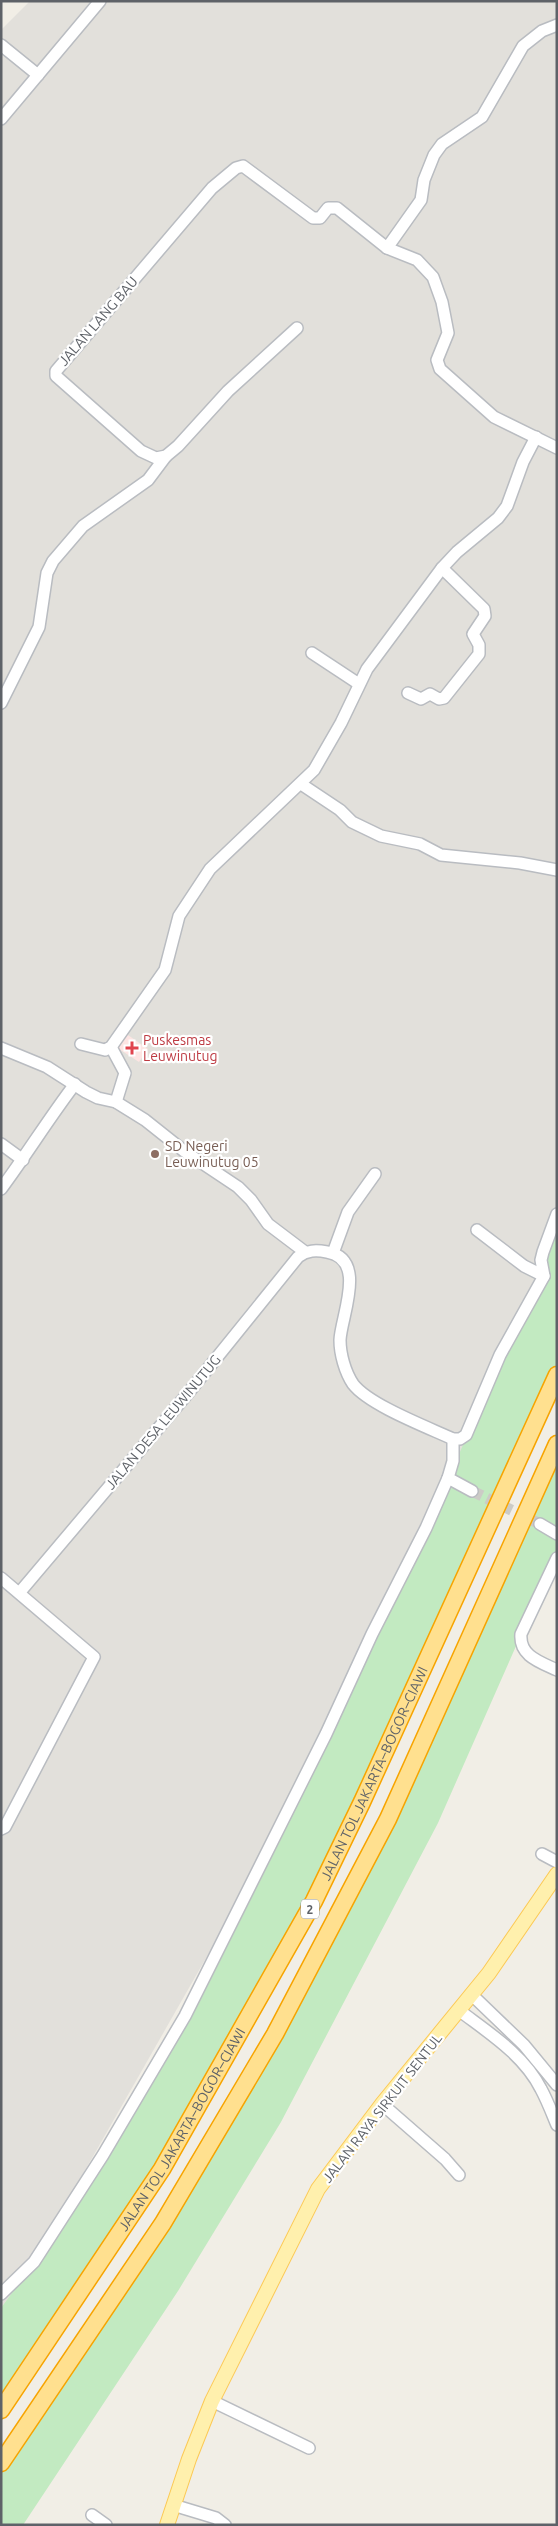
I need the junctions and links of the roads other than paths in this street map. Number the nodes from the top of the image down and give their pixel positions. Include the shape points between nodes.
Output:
1 (100, 1) edge
2 (557, 25) edge
3 (1, 44) edge
4 (38, 75) junction
5 (1, 119) edge
6 (387, 248) junction
7 (297, 328) dead end
8 (536, 437) junction
9 (557, 448) edge
10 (166, 456) junction
11 (442, 568) junction
12 (312, 653) dead end
13 (359, 684) junction
14 (408, 692) dead end
15 (1, 703) edge
16 (301, 784) junction
17 (557, 870) edge
18 (81, 1044) dead end
19 (1, 1048) edge
20 (108, 1049) junction
21 (76, 1084) junction
22 (116, 1102) junction
23 (1, 1144) edge
24 (23, 1160) junction
25 (375, 1174) dead end
26 (1, 1189) edge
27 (557, 1214) edge
28 (476, 1230) dead end
29 (305, 1252) junction
30 (333, 1253) junction
31 (544, 1276) junction
32 (557, 1375) edge
33 (453, 1440) junction
34 (557, 1444) edge
35 (448, 1478) junction
36 (472, 1492) tunnel mouth
37 (540, 1524) tunnel mouth
38 (557, 1534) edge
39 (557, 1558) edge
40 (1, 1578) edge
41 (20, 1592) junction
42 (557, 1670) edge
43 (1, 1829) edge
44 (542, 1854) dead end
45 (557, 1862) edge
46 (557, 1874) edge
47 (472, 1996) junction
48 (460, 2011) junction
49 (524, 2044) junction
50 (515, 2055) junction
51 (557, 2085) edge
52 (382, 2104) junction
53 (557, 2125) edge
54 (459, 2175) dead end
55 (1, 2294) edge
56 (212, 2401) junction
57 (1, 2410) edge
58 (309, 2448) dead end
59 (1, 2463) edge
60 (173, 2505) junction
61 (92, 2515) dead end
62 (106, 2525) edge
63 (167, 2525) edge
64 (225, 2525) edge

1 - 4 street
2 - 6 street via 523,46 482,117 442,144 424,180 421,200
3 - 4 street
4 - 5 street
6 - 8 street via 417,260 433,277 448,333 437,360 440,370 494,417
6 - 10 street, JALAN LANG BAU via 337,208 328,208 320,218 313,218 243,166 212,188 56,371 62,383 141,451 156,458
7 - 10 street via 228,391
8 - 9 street
8 - 11 street via 503,512
10 - 15 street via 148,480 83,526 53,561 47,573 39,627
11 - 13 street
11 - 14 street via 484,609 485,616 473,634 480,645 479,654 444,698 438,699 430,694 421,699
12 - 13 street
13 - 16 street via 325,752
16 - 17 street via 352,822 381,836 420,844 441,855
16 - 20 street via 210,869 179,916 165,970
18 - 20 street
19 - 21 street via 47,1067
20 - 22 street via 126,1073
21 - 22 street via 98,1098
21 - 24 street via 44,1124
22 - 29 street via 238,1187 268,1224
23 - 24 street
24 - 26 street
25 - 30 street via 348,1212
27 - 31 street via 541,1260
28 - 31 street via 524,1266
29 - 30 street
29 - 41 street, JALAN DESA LEUWINUTUG
30 - 33 street via 342,1260 348,1274 348,1306 340,1340 344,1363 353,1384 376,1401
31 - 33 street via 500,1355 466,1434 460,1440
32 - 57 highway, JALAN TOL JAKARTA–BOGOR–CIAWI / 2 via 314,1901 162,2169
33 - 35 street
34 - 59 highway, 2 via 388,1819 279,2026 163,2223
35 - 36 street
35 - 55 street via 317,1752 185,2016 103,2155 34,2262
37 - 38 street
39 - 42 street via 521,1640 522,1647 537,1661
40 - 41 street
41 - 43 street via 94,1657 5,1827
44 - 45 street
46 - 47 main road, JALAN RAYA SIRKUIT SENTUL
47 - 48 main road, JALAN RAYA SIRKUIT SENTUL
47 - 49 street
48 - 50 street
48 - 52 main road, JALAN RAYA SIRKUIT SENTUL
49 - 50 street
49 - 51 street
50 - 53 street via 541,2088
52 - 54 street
52 - 56 main road, JALAN RAYA SIRKUIT SENTUL via 318,2190
56 - 58 street
56 - 60 main road, JALAN RAYA SIRKUIT SENTUL
60 - 63 main road, JALAN RAYA SIRKUIT SENTUL
60 - 64 street via 216,2518
61 - 62 street

